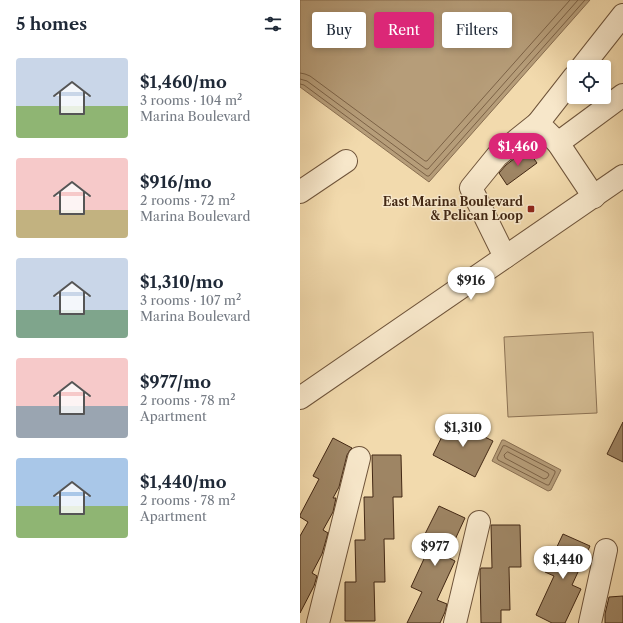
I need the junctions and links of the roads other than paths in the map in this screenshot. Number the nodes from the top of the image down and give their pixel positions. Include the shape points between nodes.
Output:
1 (623, 15) edge
2 (588, 60) edge
3 (567, 86) edge
4 (623, 95) edge
5 (538, 123) junction
6 (558, 143) junction
7 (346, 161) dead end
8 (623, 176) edge
9 (300, 192) edge
10 (594, 197) junction
11 (505, 257) junction
12 (301, 396) edge
13 (359, 458) dead end
14 (479, 522) dead end
15 (606, 550) dead end
16 (318, 623) edge
17 (456, 623) edge
18 (590, 623) edge

1 - 2 street
3 - 5 street
4 - 6 street
5 - 6 street
5 - 11 street via 497,156 470,188
6 - 10 street
7 - 9 street
8 - 10 street
10 - 11 street
11 - 12 street
13 - 16 street
14 - 17 street
15 - 18 street

